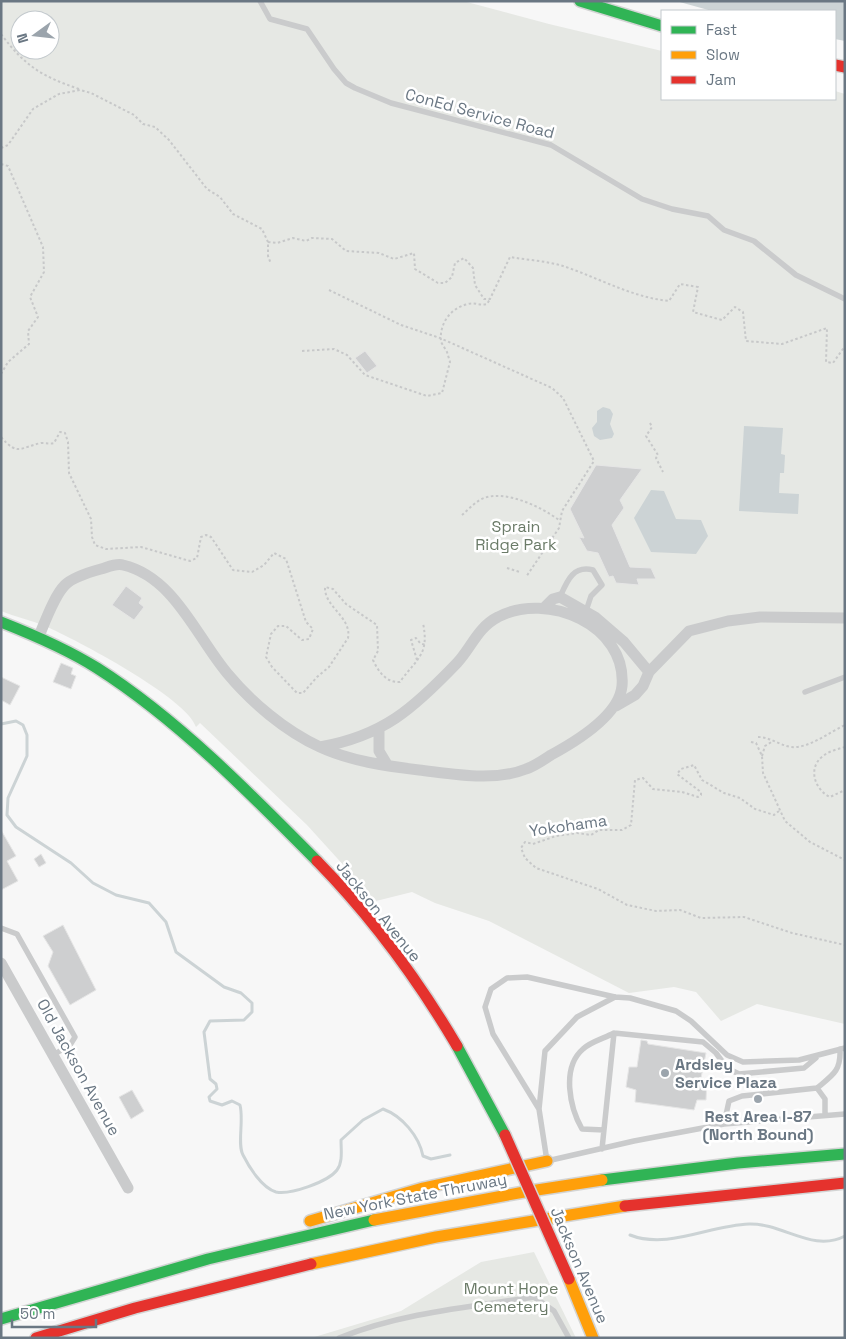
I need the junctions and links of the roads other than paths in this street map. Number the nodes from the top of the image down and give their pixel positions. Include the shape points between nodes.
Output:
1 (260, 1) edge
2 (580, 1) edge
3 (661, 26) edge
4 (845, 299) edge
5 (560, 597) junction
6 (544, 608) junction
7 (586, 611) junction
8 (845, 618) edge
9 (1, 622) edge
10 (39, 636) junction
11 (649, 672) junction
12 (845, 677) edge
13 (806, 692) dead end
14 (616, 707) junction
15 (379, 730) junction
16 (320, 747) junction
17 (388, 766) junction
18 (1, 928) edge
19 (1, 963) edge
20 (615, 997) junction
21 (614, 1033) junction
22 (842, 1049) edge
23 (53, 1055) junction
24 (819, 1055) junction
25 (843, 1063) edge
26 (817, 1088) junction
27 (538, 1109) junction
28 (845, 1114) edge
29 (825, 1115) junction
30 (724, 1124) junction
31 (604, 1130) junction
32 (602, 1149) junction
33 (845, 1154) edge
34 (547, 1161) junction
35 (845, 1183) edge
36 (128, 1188) dead end
37 (301, 1224) dead end
38 (285, 1229) dead end
39 (174, 1268) junction
40 (1, 1319) edge
41 (36, 1338) edge
42 (339, 1338) edge
43 (569, 1338) edge
44 (593, 1338) edge

1 - 4 lane, ConEd Service Road via 270,19 307,28 334,69 355,88 391,103 551,145 642,199 708,216 724,230 760,245 796,275
2 - 3 main road
5 - 6 street
5 - 7 street
5 - 7 lane via 575,571 584,567 593,570 602,585 591,596
6 - 14 street via 576,617 601,632 612,644 620,657 622,677
6 - 15 street via 518,610 498,617 479,632 452,668 399,718
7 - 11 street via 624,642
8 - 11 street via 760,617 728,621 689,632
9 - 10 main road, Jackson Avenue
10 - 16 street via 65,585 91,571 119,564 146,572 169,593 227,673 260,708
10 - 44 main road, Jackson Avenue, bridge via 108,674 151,705 302,845 348,895 395,954 459,1048 505,1135
11 - 14 street via 635,695
12 - 13 lane
14 - 17 street via 572,744 526,769 499,774 458,775
15 - 16 street via 347,742
15 - 17 street via 379,751
16 - 17 street
18 - 23 lane via 17,934 75,1037 70,1045
19 - 23 street, Old Jackson Avenue
20 - 24 lane via 630,998 676,1012 691,1021 727,1054 743,1062 799,1060
20 - 27 lane via 577,1017 545,1051
20 - 27 lane via 527,977 507,978 491,989 485,1006 494,1034
21 - 24 lane via 703,1042 727,1068 739,1074 804,1068
21 - 31 lane
21 - 31 lane via 583,1049 573,1064 569,1090 575,1117 582,1129
22 - 24 lane
22 - 25 lane
23 - 36 street, Old Jackson Avenue
25 - 26 lane
26 - 29 lane via 825,1099
26 - 30 lane via 729,1100
27 - 34 lane
28 - 29 lane
29 - 30 lane
30 - 32 lane
31 - 32 lane
32 - 34 lane
33 - 39 main road, New York State Thruway via 703,1167 525,1192 332,1229
34 - 37 main road via 423,1188
35 - 41 main road via 640,1204 437,1237 237,1281
38 - 39 main road
39 - 40 main road, New York State Thruway
42 - 43 lane via 422,1314 534,1297 554,1310

